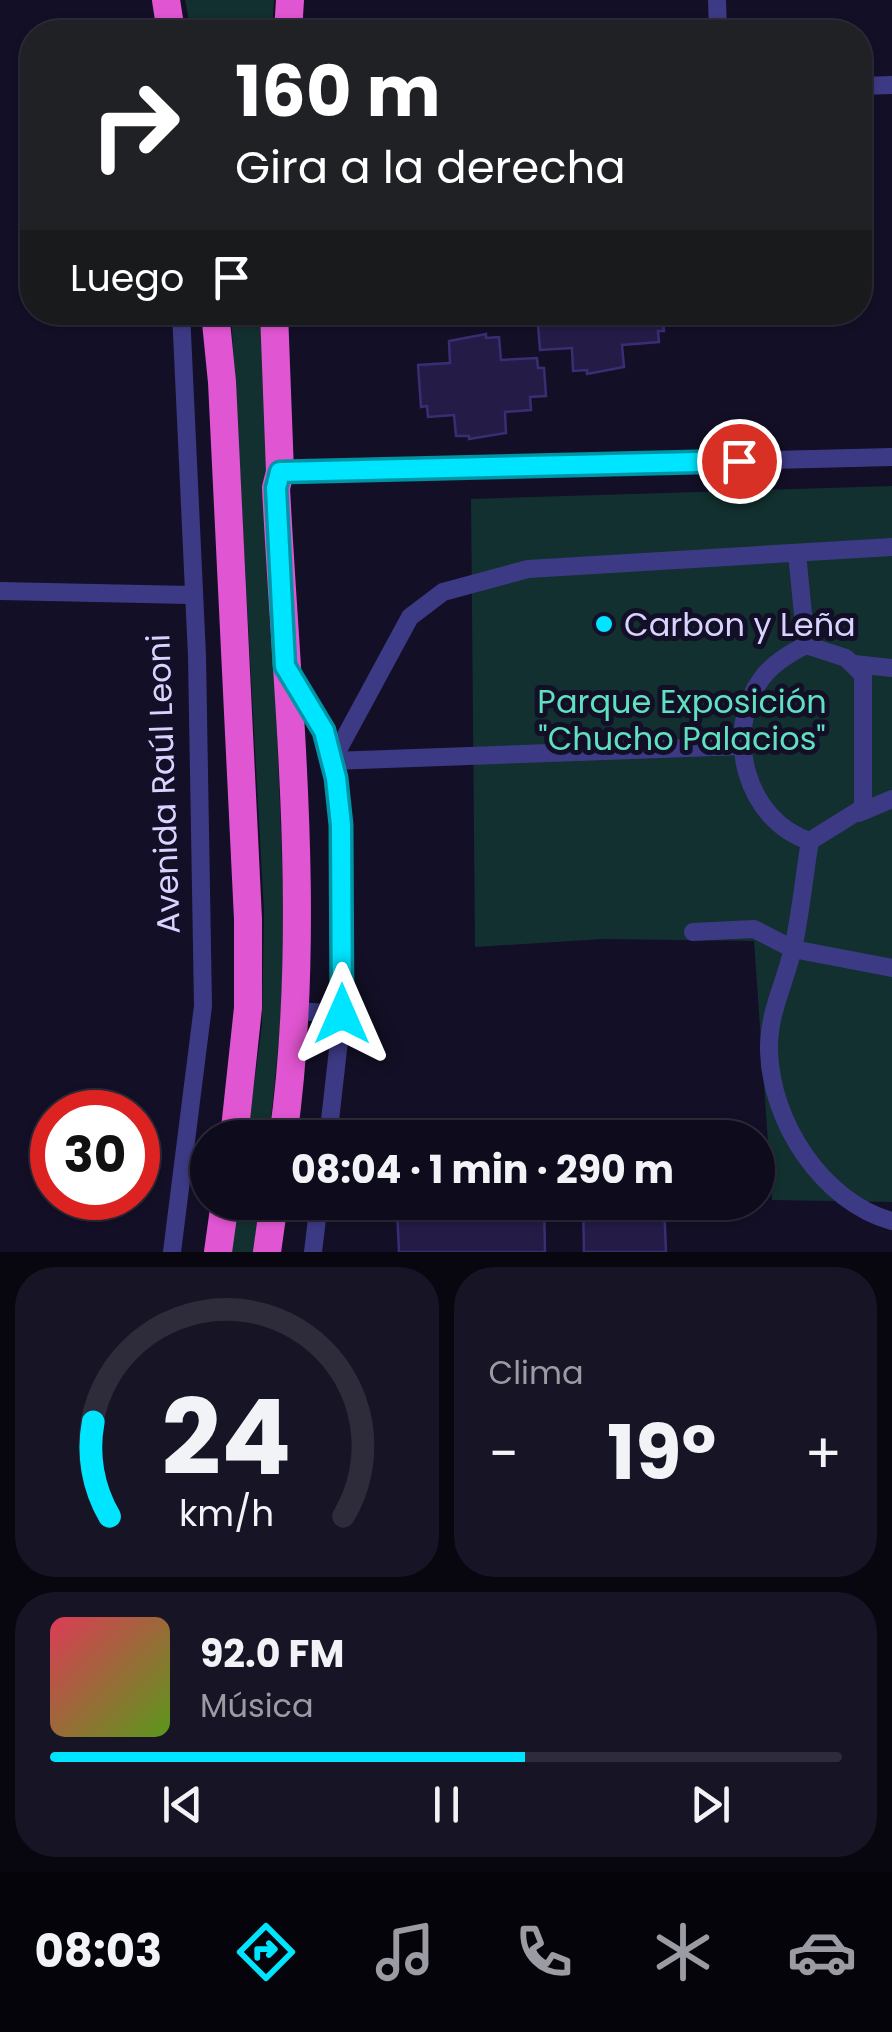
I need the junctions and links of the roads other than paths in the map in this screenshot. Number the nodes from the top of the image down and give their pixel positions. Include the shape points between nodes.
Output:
1 (181, 325) edge
2 (215, 325) edge
3 (274, 325) edge
4 (892, 457) edge
5 (280, 472) junction
6 (892, 547) edge
7 (797, 554) junction
8 (0, 590) edge
9 (191, 595) junction
10 (806, 645) junction
11 (854, 664) junction
12 (285, 666) junction
13 (892, 668) edge
14 (743, 746) junction
15 (332, 761) junction
16 (892, 799) edge
17 (858, 813) junction
18 (810, 842) junction
19 (694, 932) dead end
20 (793, 949) junction
21 (892, 968) edge
22 (297, 1011) junction
23 (342, 1014) junction
24 (236, 1120) edge
25 (285, 1120) edge
26 (330, 1120) edge
27 (222, 1220) edge
28 (272, 1220) edge
29 (317, 1220) edge
30 (892, 1221) edge
31 (172, 1252) edge
32 (218, 1252) edge
33 (268, 1252) edge
34 (313, 1252) edge

1 - 9 street, Avenida Raúl Leoni
2 - 24 highway via 248,920 248,1008
3 - 5 highway
4 - 5 street
5 - 12 highway
6 - 7 street
7 - 10 street
7 - 15 street via 528,569 444,592 410,617
8 - 9 street
9 - 31 street, Avenida Raúl Leoni via 203,1006
10 - 11 street
10 - 14 street via 771,666 755,688
11 - 13 street
11 - 17 street via 863,676 866,741 866,800
12 - 15 street via 324,731
12 - 22 highway
14 - 15 street
14 - 18 street via 750,785 764,812 789,835
15 - 23 street via 341,825
16 - 17 street
17 - 18 street
18 - 20 street
19 - 20 street via 754,929
20 - 21 street
20 - 30 street via 772,1008 768,1054 784,1111 795,1138 841,1197
22 - 23 street
22 - 25 highway
23 - 26 street
27 - 32 highway
28 - 33 highway
29 - 34 street

